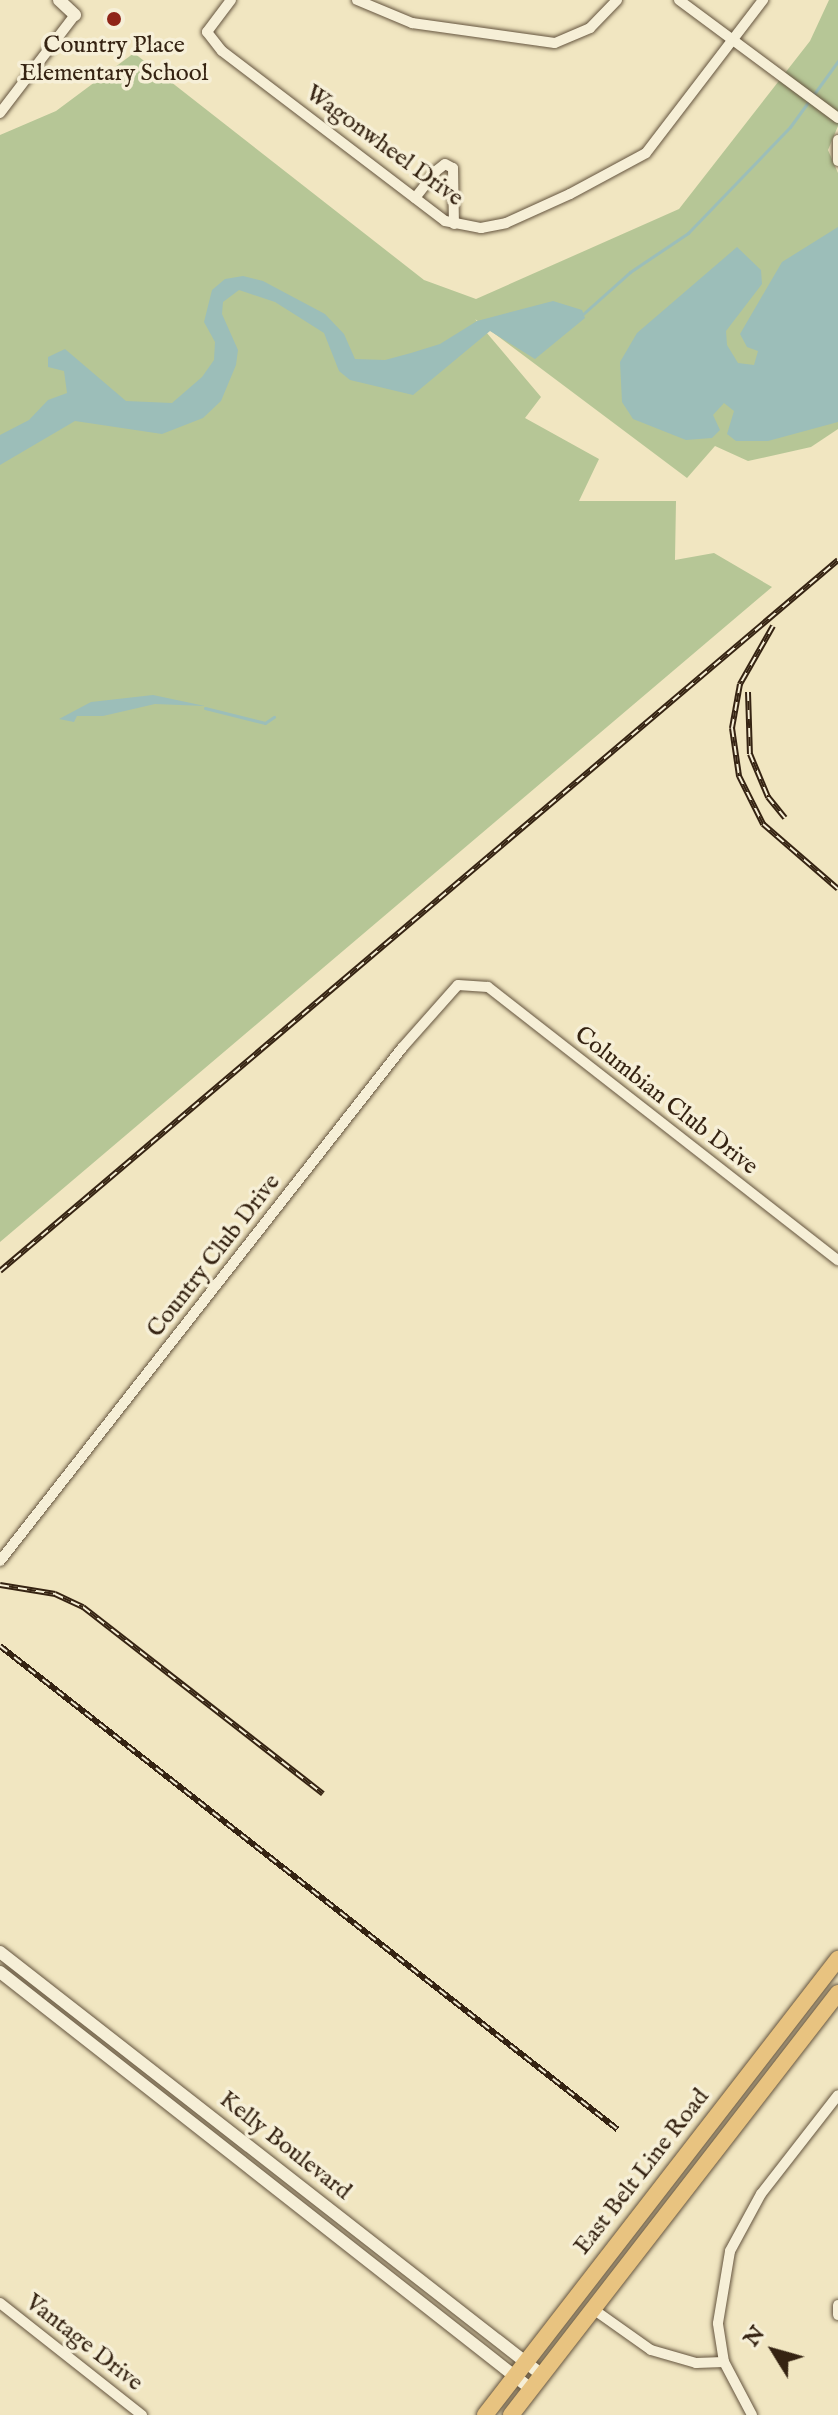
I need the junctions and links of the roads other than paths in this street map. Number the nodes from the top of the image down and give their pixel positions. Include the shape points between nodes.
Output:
1 (59, 0) edge
2 (231, 0) edge
3 (357, 0) edge
4 (617, 0) edge
5 (679, 0) edge
6 (763, 0) edge
7 (371, 4) edge
8 (75, 15) joint
9 (732, 43) junction
10 (0, 113) edge
11 (838, 118) edge
12 (838, 140) edge
13 (838, 161) edge
14 (415, 198) junction
15 (454, 224) junction
16 (466, 983) joint
17 (838, 1260) edge
18 (0, 1561) edge
19 (0, 1952) edge
20 (838, 1959) edge
21 (0, 1972) edge
22 (838, 1993) edge
23 (120, 2044) junction
24 (109, 2057) junction
25 (838, 2095) edge
26 (691, 2147) junction
27 (708, 2160) junction
28 (288, 2177) junction
29 (277, 2190) junction
30 (396, 2262) junction
31 (386, 2277) junction
32 (0, 2303) edge
33 (838, 2305) edge
34 (593, 2309) junction
35 (838, 2315) edge
36 (525, 2362) junction
37 (724, 2362) junction
38 (542, 2375) junction
39 (514, 2376) junction
40 (531, 2389) junction
41 (142, 2415) edge
42 (485, 2415) edge
43 (511, 2415) edge
44 (752, 2415) edge

1 - 8 street
2 - 14 street, Wagonwheel Drive via 207,32 222,51
3 - 7 street
4 - 7 street via 590,28 555,43 425,26
5 - 9 street
6 - 9 street, Wagonwheel Drive
8 - 10 street
9 - 11 street
9 - 15 street, Wagonwheel Drive via 646,153 624,168 506,223 481,228
12 - 13 street
14 - 15 street, Wagonwheel Drive
14 - 15 street via 436,171 445,164 453,168
16 - 17 street, Columbian Club Drive via 488,987
16 - 18 street, Country Club Drive via 440,1001 402,1048
19 - 23 street, Kelly Boulevard
20 - 26 main road, East Belt Line Road
21 - 24 street, Kelly Boulevard
22 - 27 main road, East Belt Line Road
23 - 24 street
23 - 28 street, Kelly Boulevard
24 - 29 street, Kelly Boulevard
25 - 37 street via 739,2229 720,2291
26 - 27 main road
26 - 36 main road, East Belt Line Road
27 - 34 main road, East Belt Line Road
28 - 29 street
28 - 30 street, Kelly Boulevard
29 - 31 street, Kelly Boulevard
30 - 31 street
30 - 36 street, Kelly Boulevard
31 - 39 street, Kelly Boulevard
32 - 41 street, Vantage Drive
33 - 35 street
34 - 37 street via 651,2350 696,2363
34 - 38 main road, East Belt Line Road
36 - 38 street, Kelly Boulevard
36 - 39 main road, East Belt Line Road
37 - 44 street
38 - 40 main road, East Belt Line Road
39 - 40 street, Kelly Boulevard
39 - 42 main road, East Belt Line Road
40 - 43 main road, East Belt Line Road

